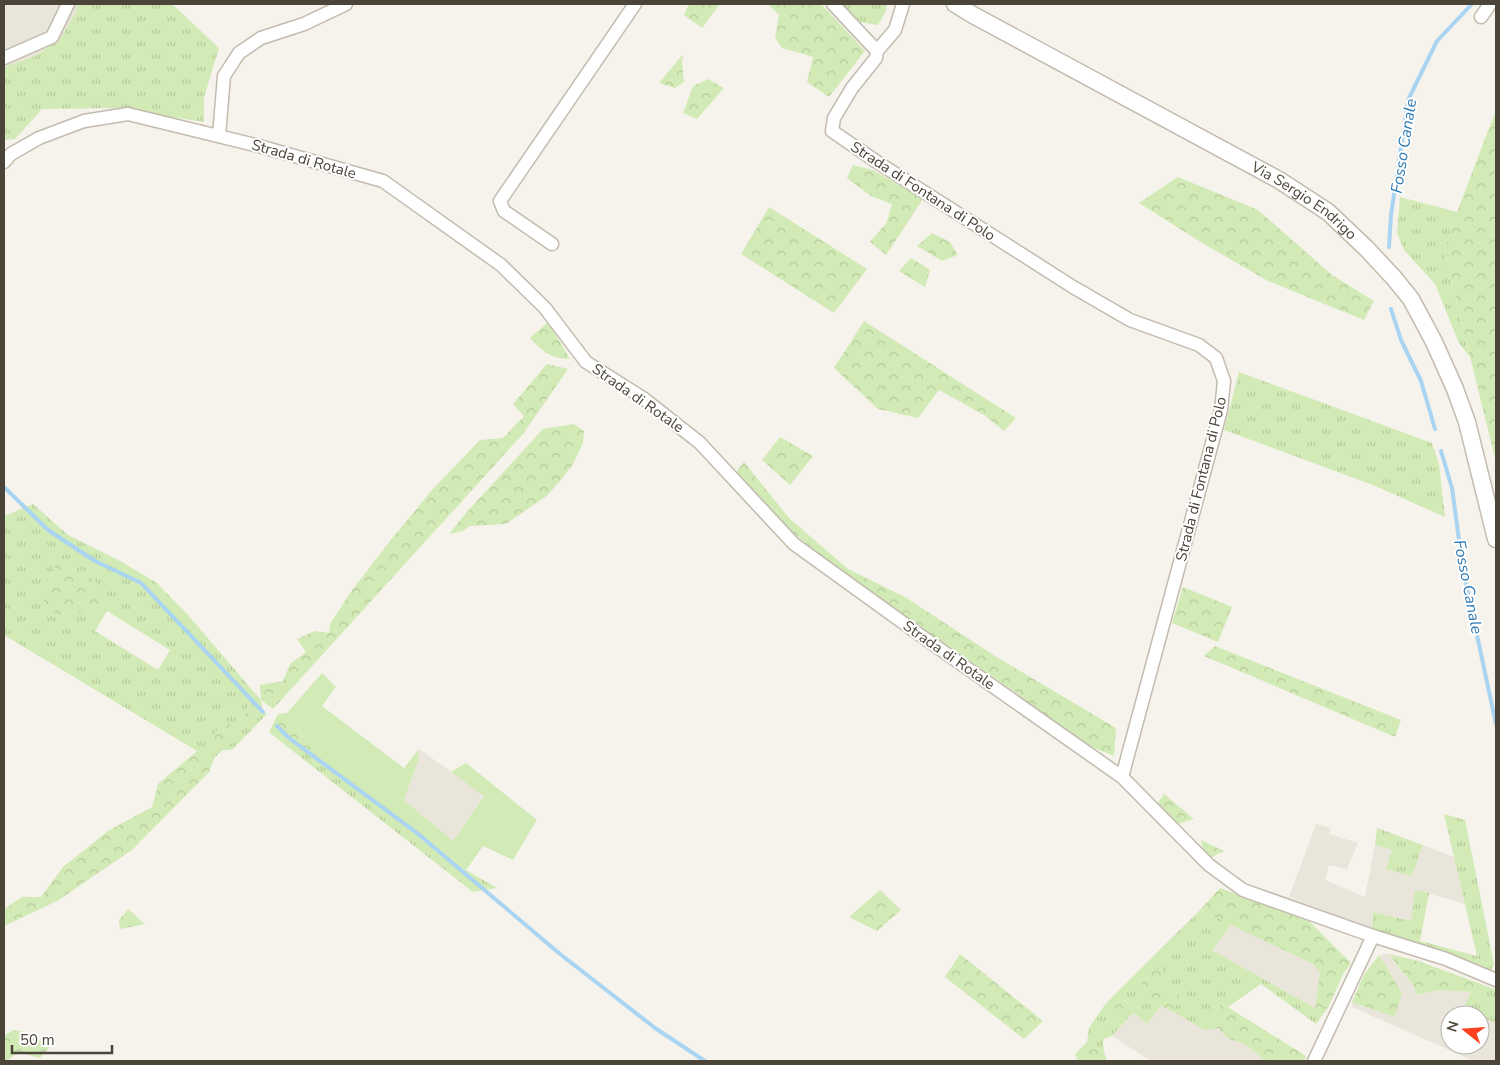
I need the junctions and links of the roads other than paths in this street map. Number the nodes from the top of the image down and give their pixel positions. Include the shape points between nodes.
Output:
1 (68, 4) edge
2 (346, 4) edge
3 (635, 4) edge
4 (833, 4) edge
5 (903, 4) edge
6 (955, 4) edge
7 (1490, 4) edge
8 (1481, 17) dead end
9 (877, 51) junction
10 (4, 58) edge
11 (219, 136) junction
12 (4, 162) edge
13 (552, 244) dead end
14 (1496, 539) edge
15 (1122, 777) junction
16 (1373, 936) junction
17 (1496, 980) edge
18 (1314, 1061) edge

1 - 10 street via 52,37
2 - 11 street via 304,24 261,38 239,52 224,76
3 - 13 street via 500,201 504,211
4 - 9 street
5 - 9 street via 895,30
6 - 14 street, Via Sergio Endrigo via 1279,180 1328,212 1368,249 1411,299 1455,389 1467,422
7 - 8 street
9 - 15 street, Strada di Fontana di Polo via 876,58 834,118 832,131 885,168 1130,320 1198,345 1216,358 1224,381 1221,410
11 - 12 street, Strada di Rotale via 128,114 84,121 39,138 11,154
11 - 15 street, Strada di Rotale via 383,181 399,192 501,265 544,308 586,362 643,398 700,443 794,544
15 - 16 street via 1209,865 1243,890
16 - 17 street via 1446,959
16 - 18 street

